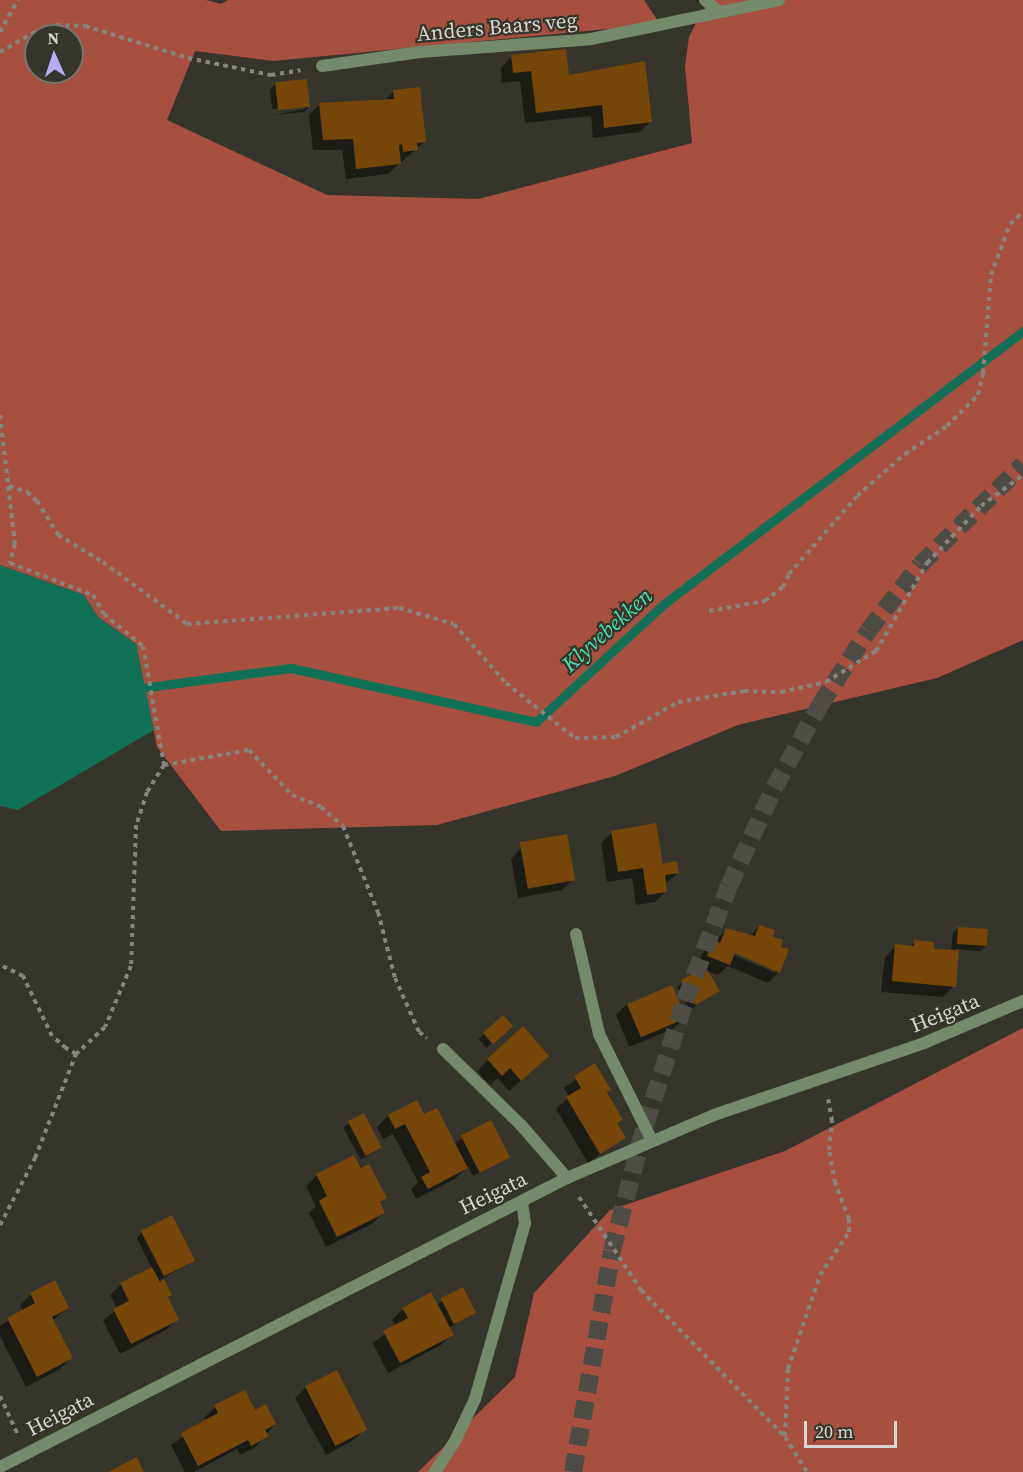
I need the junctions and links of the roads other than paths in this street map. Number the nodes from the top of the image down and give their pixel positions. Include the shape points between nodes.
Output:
1 (705, 0) edge
2 (779, 0) edge
3 (718, 11) junction
4 (322, 66) road end
5 (576, 934) dead end
6 (1023, 1000) edge
7 (443, 1048) road end
8 (652, 1141) junction
9 (567, 1178) junction
10 (522, 1201) junction
11 (0, 1467) edge
12 (435, 1472) edge

1 - 3 street
2 - 3 street, Anders Baars veg
3 - 4 street, Anders Baars veg via 591,39 420,52
5 - 8 street via 599,1034
6 - 8 street, Heigata via 924,1043 714,1115
7 - 9 street via 521,1125
8 - 9 street, Heigata
9 - 10 street, Heigata
10 - 11 street, Heigata
10 - 12 street via 525,1223 474,1399 455,1441

